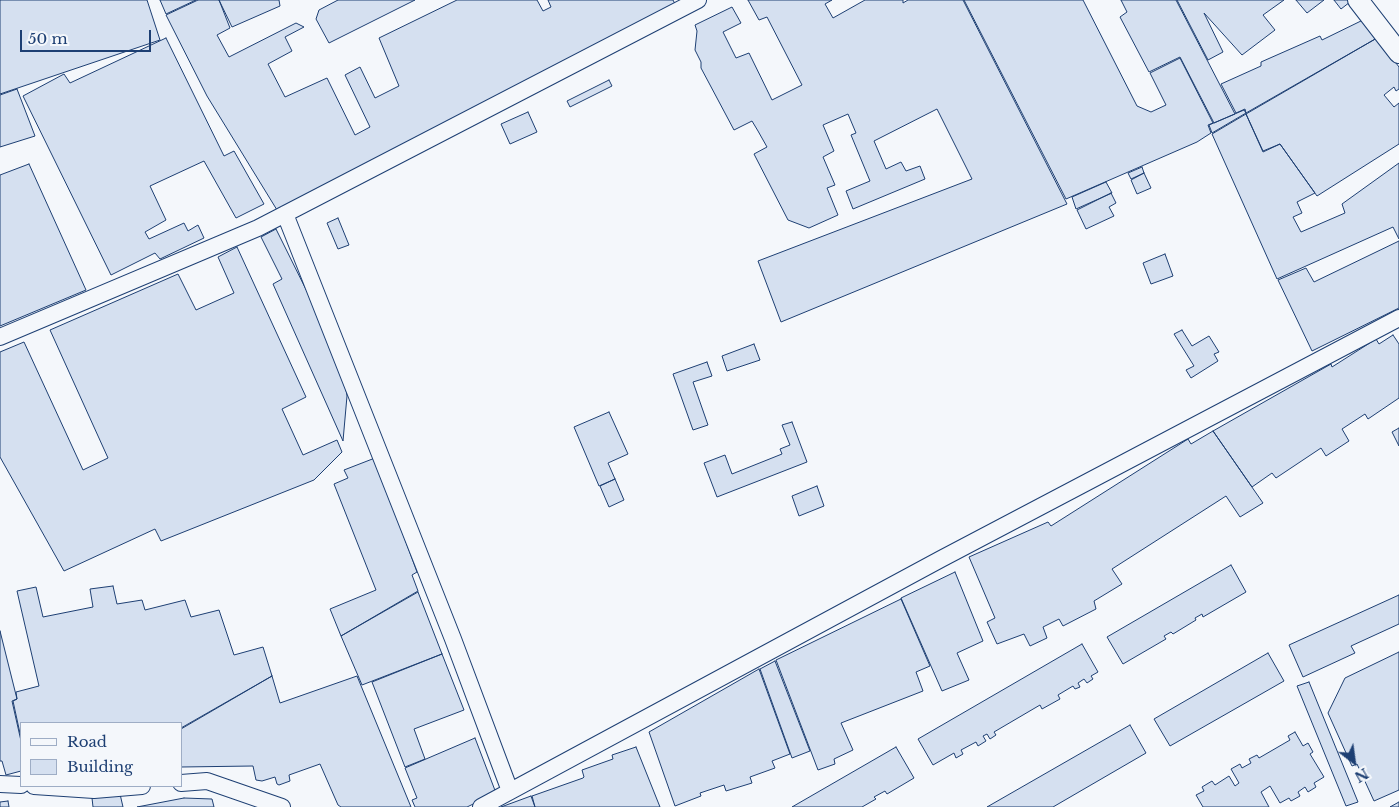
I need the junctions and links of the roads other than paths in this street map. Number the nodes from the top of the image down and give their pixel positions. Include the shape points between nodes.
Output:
1 (698, 0) edge
2 (1358, 0) edge
3 (1399, 53) edge
4 (285, 214) junction
5 (1399, 318) edge
6 (0, 337) edge
7 (182, 783) edge
8 (0, 784) edge
9 (20, 785) edge
10 (49, 787) edge
11 (130, 787) edge
12 (510, 791) junction
13 (282, 807) edge
14 (481, 807) edge

1 - 4 street
2 - 3 street
4 - 6 street
4 - 12 street
5 - 12 street
7 - 13 street via 207,780
8 - 9 street
10 - 11 street via 94,790
12 - 14 street

